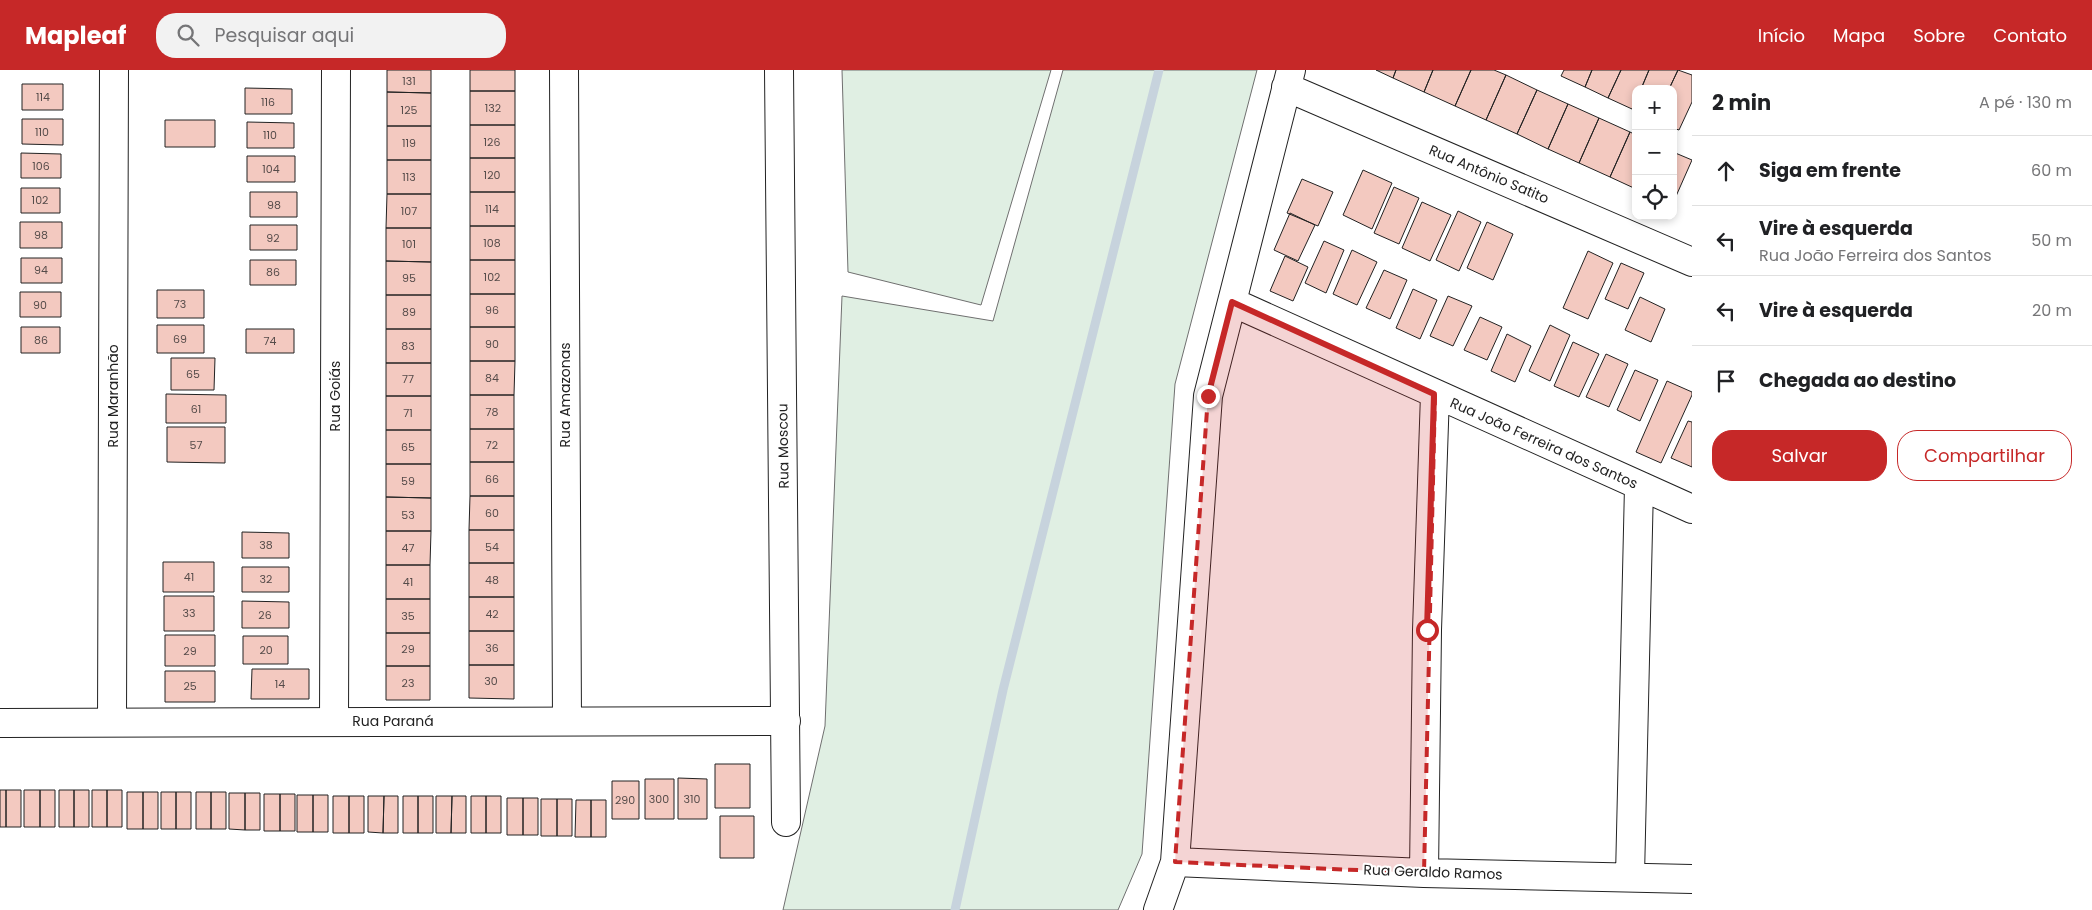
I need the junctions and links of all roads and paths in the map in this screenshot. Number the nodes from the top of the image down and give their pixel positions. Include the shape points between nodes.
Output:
1 (114, 70) edge
2 (336, 70) edge
3 (564, 70) edge
4 (779, 70) edge
5 (1289, 79) edge
6 (1692, 262) edge
7 (1232, 302) junction
8 (1434, 394) junction
9 (1639, 486) junction
10 (1692, 509) edge
11 (786, 720) junction
12 (334, 721) junction
13 (567, 721) junction
14 (0, 722) edge
15 (112, 722) junction
16 (786, 822) dead end
17 (1175, 862) junction
18 (1424, 873) junction
19 (1630, 876) junction
20 (1692, 879) edge
21 (1158, 910) edge

1 - 15 street, Rua Maranhão
2 - 12 street, Rua Goiás
3 - 13 street, Rua Amazonas
4 - 11 street, Rua Moscou
5 - 6 street, Rua Antônio Satito
5 - 7 street
7 - 8 street, Rua João Ferreira dos Santos
7 - 17 street via 1208,396
8 - 9 street, Rua João Ferreira dos Santos
8 - 18 street
9 - 10 street, Rua João Ferreira dos Santos
9 - 19 street
11 - 13 street, Rua Paraná
11 - 16 street, Rua Moscou
12 - 13 street, Rua Paraná
12 - 15 street, Rua Paraná
14 - 15 street, Rua Paraná
17 - 18 street, Rua Geraldo Ramos
17 - 21 street
18 - 19 street, Rua Geraldo Ramos
19 - 20 street, Rua Geraldo Ramos

